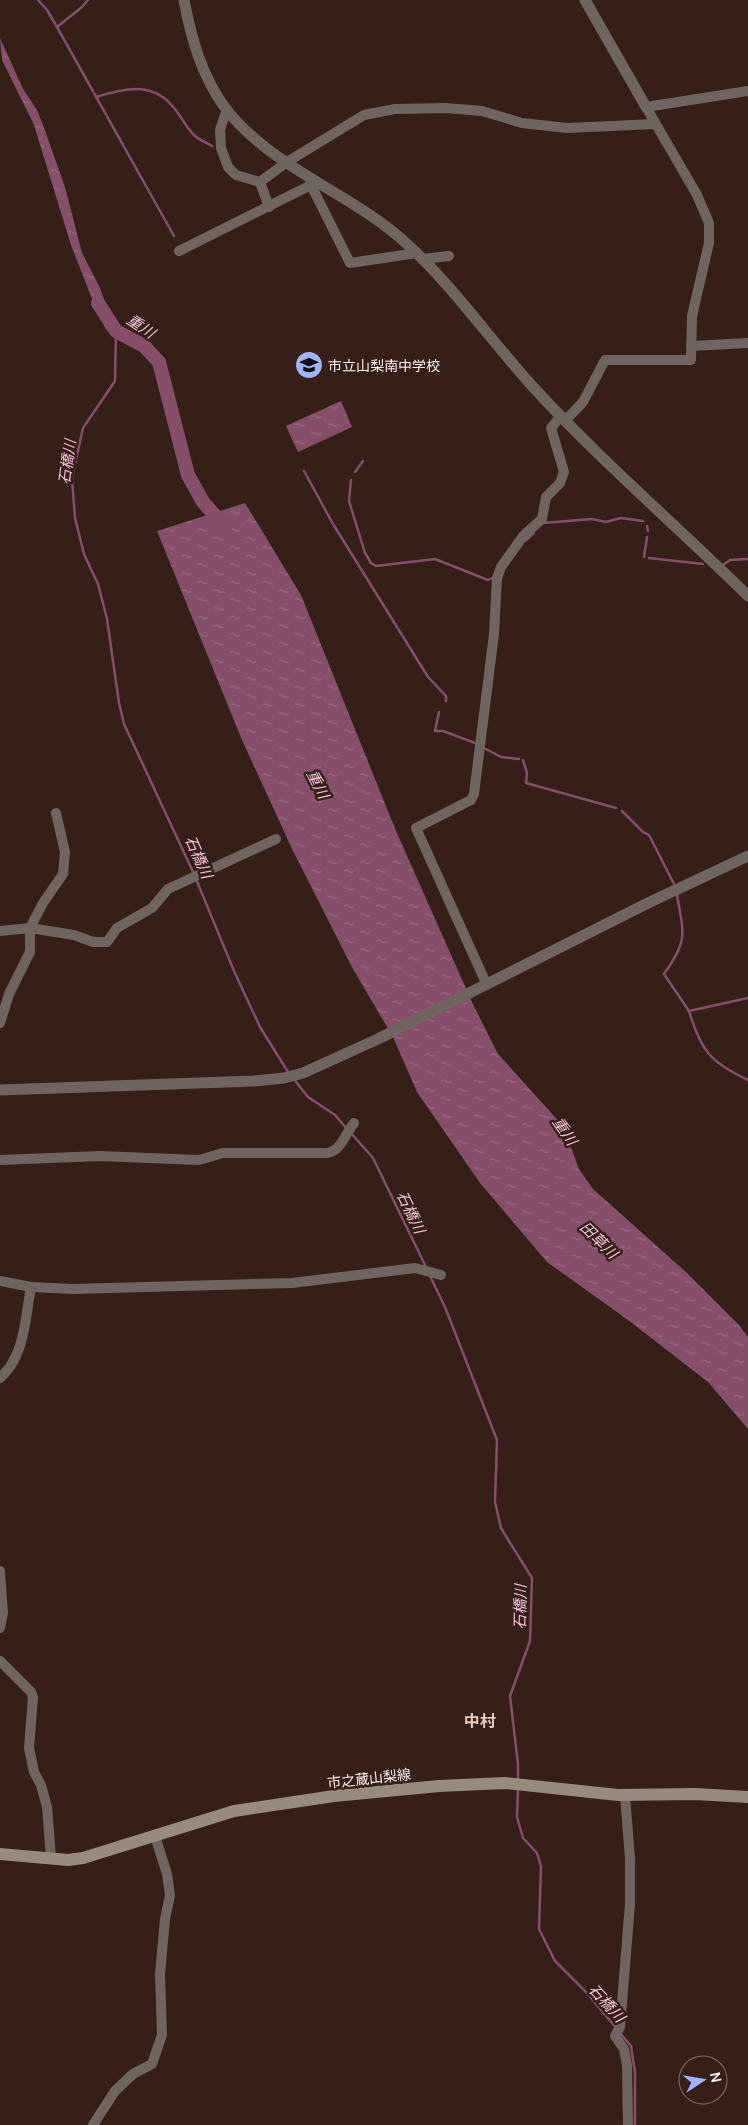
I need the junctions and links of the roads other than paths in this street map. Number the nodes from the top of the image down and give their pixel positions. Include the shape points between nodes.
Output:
1 (184, 0) edge
2 (585, 0) edge
3 (748, 91) edge
4 (646, 107) junction
5 (227, 109) junction
6 (655, 124) junction
7 (287, 162) junction
8 (260, 182) junction
9 (269, 207) junction
10 (179, 251) dead end
11 (420, 256) junction
12 (449, 256) dead end
13 (748, 342) edge
14 (691, 346) junction
15 (563, 419) junction
16 (748, 596) edge
17 (56, 813) dead end
18 (276, 839) dead end
19 (748, 856) edge
20 (30, 928) junction
21 (0, 931) edge
22 (486, 983) junction
23 (0, 1023) edge
24 (0, 1090) edge
25 (354, 1123) dead end
26 (0, 1160) edge
27 (441, 1274) dead end
28 (0, 1281) edge
29 (31, 1287) junction
30 (0, 1378) edge
31 (0, 1571) edge
32 (0, 1628) edge
33 (0, 1661) edge
34 (625, 1796) junction
35 (748, 1797) edge
36 (155, 1836) junction
37 (0, 1854) edge
38 (52, 1858) junction
39 (93, 2125) edge
40 (628, 2125) edge

1 - 5 street via 203,67
2 - 4 street
3 - 4 street
4 - 6 street
5 - 7 street via 259,141
5 - 8 street via 220,130 220,148 228,167 236,175
6 - 7 street via 567,128 522,123 482,111 395,109 364,115
6 - 14 street via 697,195 709,222 709,243 692,316
7 - 8 street
7 - 11 street via 381,223
8 - 9 street
9 - 10 street
9 - 11 street via 311,185 350,263
11 - 12 street
11 - 15 street
13 - 14 street
14 - 15 street via 692,360 605,360 584,402
15 - 16 street
15 - 22 street via 551,428 564,472 560,483 546,497 542,519 524,535 501,567 498,578 474,794 471,800 416,828
17 - 20 street via 65,852 63,874
18 - 20 street via 168,889 152,908 117,928 106,942
19 - 22 street
20 - 21 street
20 - 23 street via 30,952 9,994
22 - 24 street via 378,1039 303,1073 284,1078
25 - 26 street via 340,1146 327,1153 223,1153 199,1160 100,1156
27 - 29 street via 415,1268 292,1283 73,1289
28 - 29 street
29 - 30 street via 18,1356
31 - 32 street via 3,1613
33 - 38 street via 33,1696 29,1748 47,1806
34 - 35 main road, 市之蔵山梨線 via 695,1794
34 - 36 main road, 市之蔵山梨線 via 519,1784 439,1786 273,1804 234,1811
34 - 40 street via 630,1904 615,2036 624,2049 627,2065
36 - 38 main road, 市之蔵山梨線 via 83,1858
36 - 39 street via 170,1896 160,1966 162,2035 152,2064 133,2074 115,2090
37 - 38 main road, 市之蔵山梨線

